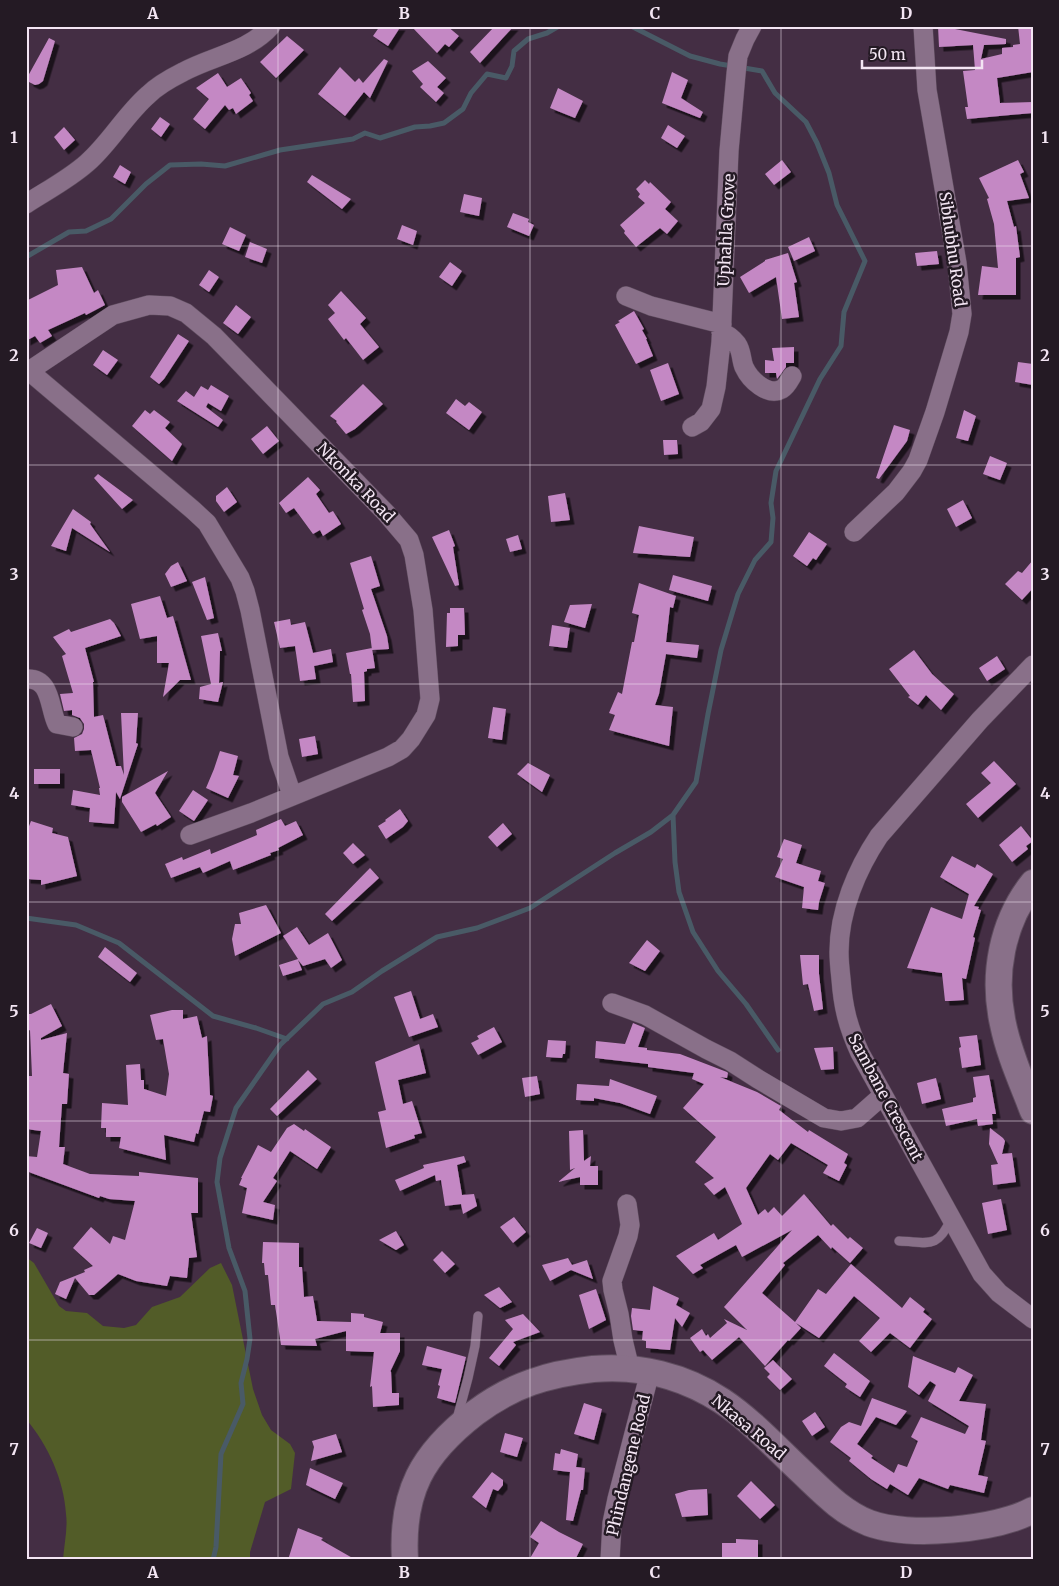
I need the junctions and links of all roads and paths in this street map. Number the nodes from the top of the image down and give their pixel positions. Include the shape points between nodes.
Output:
1 (271, 26) edge
2 (752, 26) edge
3 (923, 26) edge
4 (26, 204) edge
5 (626, 296) dead end
6 (722, 328) junction
7 (28, 372) edge
8 (792, 376) dead end
9 (692, 427) dead end
10 (854, 532) dead end
11 (1033, 665) edge
12 (26, 679) edge
13 (73, 727) dead end
14 (292, 795) junction
15 (190, 835) dead end
16 (1033, 883) edge
17 (612, 1003) dead end
18 (882, 1096) junction
19 (1033, 1111) edge
20 (627, 1204) dead end
21 (951, 1219) junction
22 (899, 1241) dead end
23 (478, 1316) dead end
24 (1033, 1319) edge
25 (640, 1370) junction
26 (454, 1431) junction
27 (1033, 1510) edge
28 (405, 1560) edge
29 (610, 1560) edge

1 - 4 street via 246,46 184,71 148,94 87,163
2 - 6 street, Uphahla Grove via 737,65
3 - 10 street, Sibhubhu Road via 927,90 957,263 962,314 918,460 896,492
5 - 6 street
6 - 8 street via 737,344 744,366 756,384 773,391 780,390
6 - 9 street, Uphahla Grove via 713,402 701,422
7 - 14 street, Nkonka Road via 207,523 240,578 250,610 279,757
7 - 14 street, Nkonka Road via 113,315 149,305 170,306 186,313 214,336 409,540 423,610 430,699 426,715 411,739 388,757
11 - 18 street, Sambane Crescent via 980,720 879,836 851,889 839,950 843,1001 848,1027
12 - 13 street via 42,684 57,724
14 - 15 street, Nkonka Road
16 - 19 street via 1016,909 1004,942 998,984 1003,1026
17 - 18 street via 645,1015 730,1060 824,1118 841,1121 857,1118
18 - 21 street, Sambane Crescent
20 - 25 street via 628,1236 612,1281 623,1340
21 - 22 lane via 934,1242
21 - 24 street, Sambane Crescent via 989,1283
23 - 26 lane via 475,1346
25 - 26 street, Nkasa Road via 586,1370 532,1381 495,1399
25 - 27 street, Nkasa Road via 683,1381 723,1402 827,1496 867,1522 900,1531 953,1529 1003,1522
25 - 29 street, Phindangene Road via 612,1523
26 - 28 street, Nkasa Road via 426,1462 412,1491 405,1521

